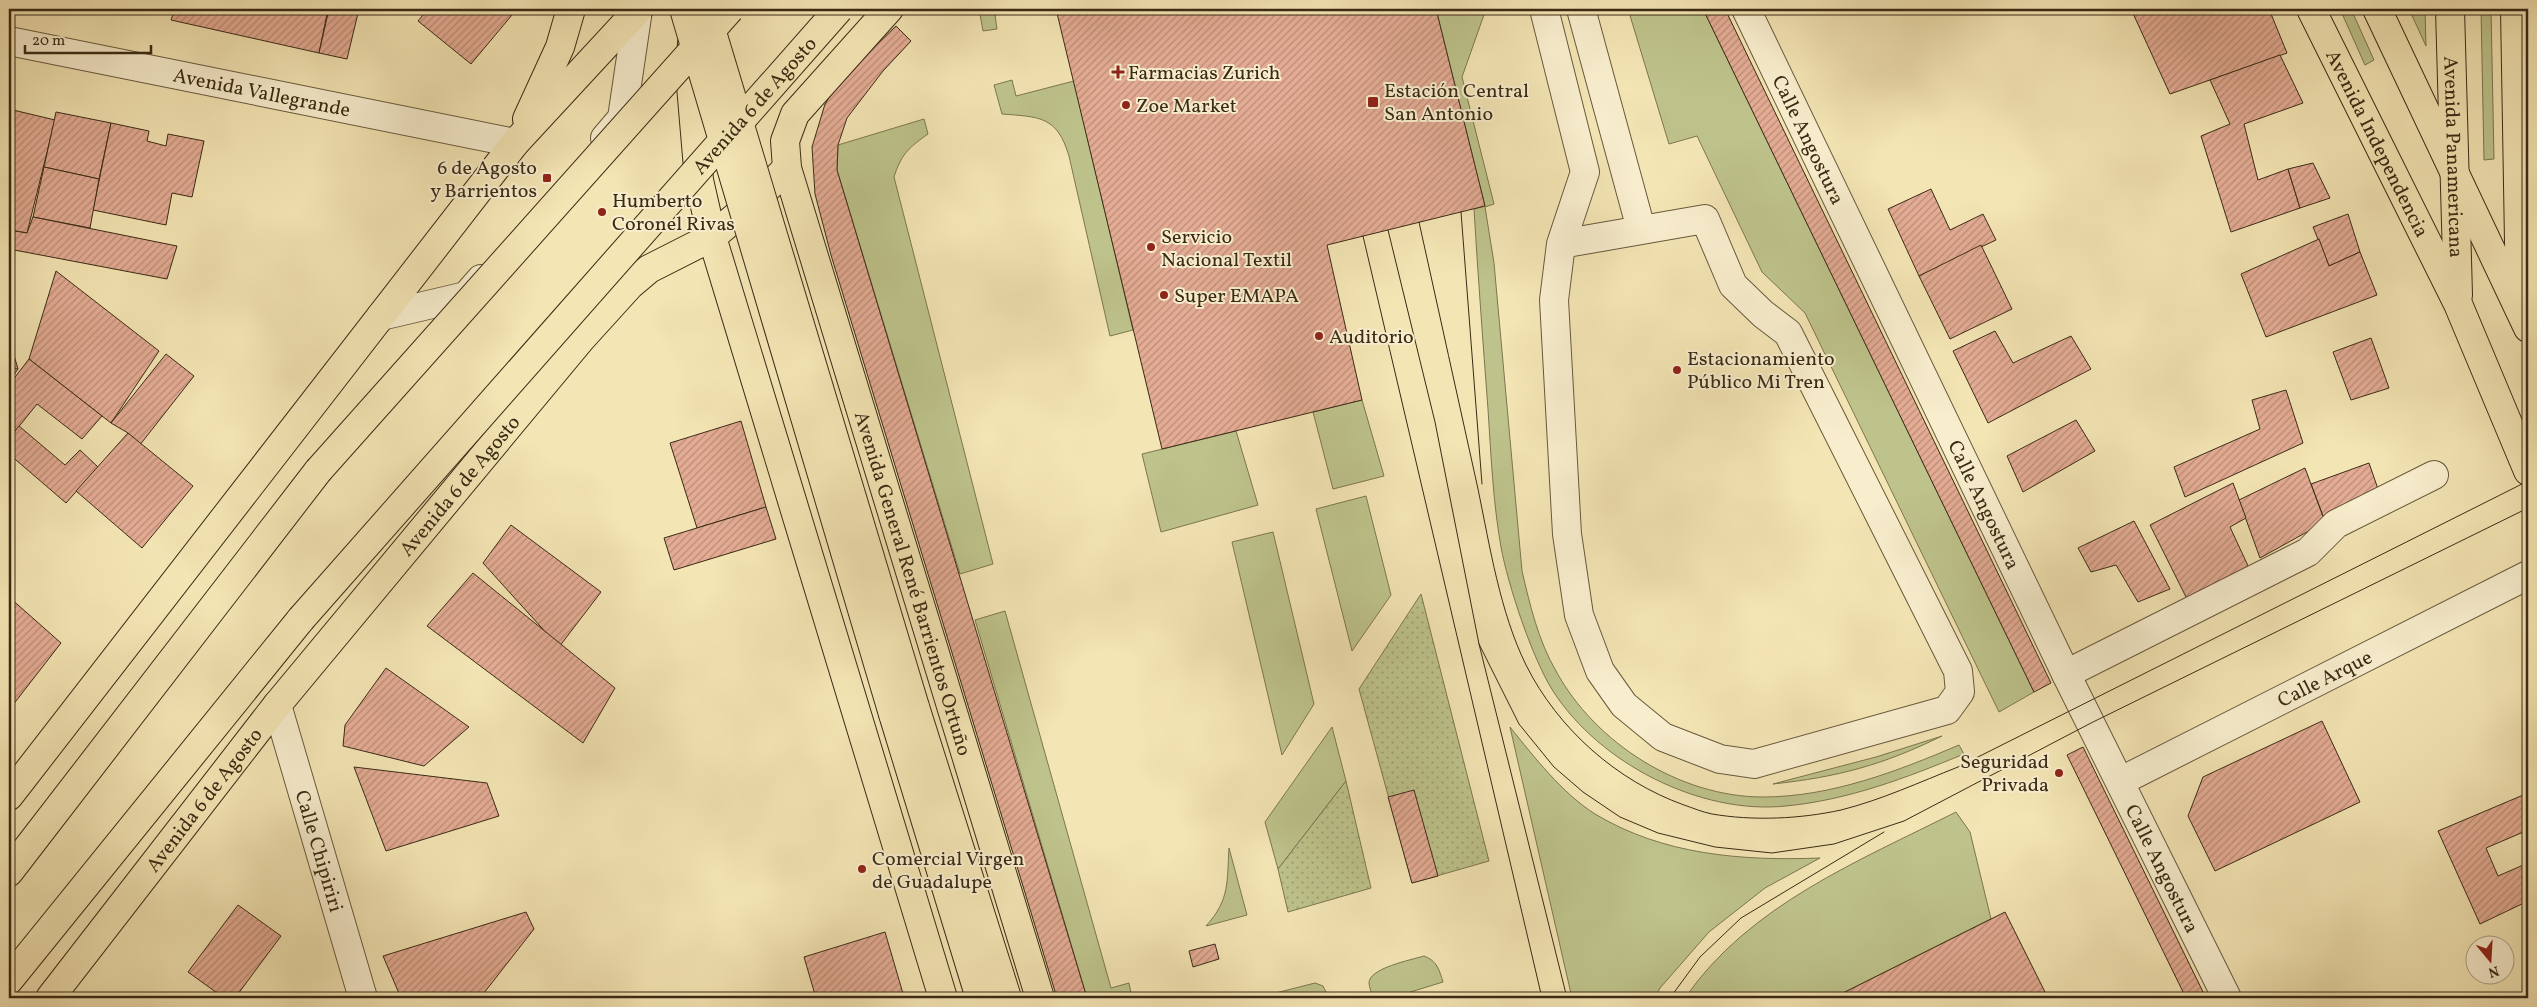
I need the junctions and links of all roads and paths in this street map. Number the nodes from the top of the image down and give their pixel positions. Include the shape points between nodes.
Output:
1 (571, 9) edge
2 (638, 9) edge
3 (684, 9) edge
4 (704, 9) edge
5 (730, 9) edge
6 (839, 9) edge
7 (889, 9) edge
8 (1544, 9) edge
9 (1581, 9) edge
10 (1746, 9) edge
11 (2311, 9) edge
12 (2377, 9) edge
13 (2450, 9) edge
14 (2515, 9) edge
15 (9, 40) edge
16 (515, 143) junction
17 (787, 168) junction
18 (2453, 173) junction
19 (1641, 229) junction
20 (712, 237) junction
21 (1561, 244) junction
22 (2458, 304) junction
23 (382, 316) junction
24 (2524, 319) edge
25 (2528, 471) edge
26 (2434, 474) dead end
27 (2528, 576) edge
28 (2066, 674) junction
29 (277, 705) junction
30 (904, 711) junction
31 (2121, 781) junction
32 (9, 796) edge
33 (9, 872) edge
34 (9, 980) edge
35 (50, 998) edge
36 (363, 998) edge
37 (943, 998) edge
38 (980, 998) edge
39 (1007, 998) edge
40 (1040, 998) edge
41 (2227, 998) edge

1 - 16 main road via 560,48
2 - 16 main road
2 - 23 street via 622,118 466,296
3 - 30 main road, bridge
4 - 20 main road via 692,36 690,74 699,180
4 - 30 main road, bridge
5 - 33 main road, bridge via 318,470
6 - 34 main road, Avenida 6 de Agosto, bridge via 301,619
7 - 17 main road, Avenida 6 de Agosto via 795,114 785,141
8 - 21 street via 1585,172
9 - 19 street
10 - 28 street, Calle Angostura
11 - 22 main road, Avenida Independencia
12 - 18 main road
13 - 18 main road, Avenida Panamericana
14 - 24 main road
15 - 16 street, Avenida Vallegrande
16 - 23 main road
17 - 20 main road, Avenida 6 de Agosto
17 - 40 main road, Avenida General René Barrientos Ortuño
18 - 22 main road, Avenida Panamericana
18 - 24 main road
19 - 21 street
19 - 21 street via 1705,218 1733,285 1788,333 1958,671 1960,692 1947,710 1754,764 1720,759 1663,737 1624,706 1600,671 1579,615 1567,534 1554,300
20 - 29 main road, Avenida 6 de Agosto via 649,269 630,285 581,339
20 - 37 main road
22 - 25 main road, Avenida Independencia
23 - 32 main road
26 - 28 street via 2336,524 2308,552
27 - 31 street, Calle Arque
28 - 31 street, Calle Angostura
29 - 35 main road, Avenida 6 de Agosto
29 - 36 street, Calle Chipiriri
30 - 38 main road
30 - 39 main road
31 - 41 street, Calle Angostura

